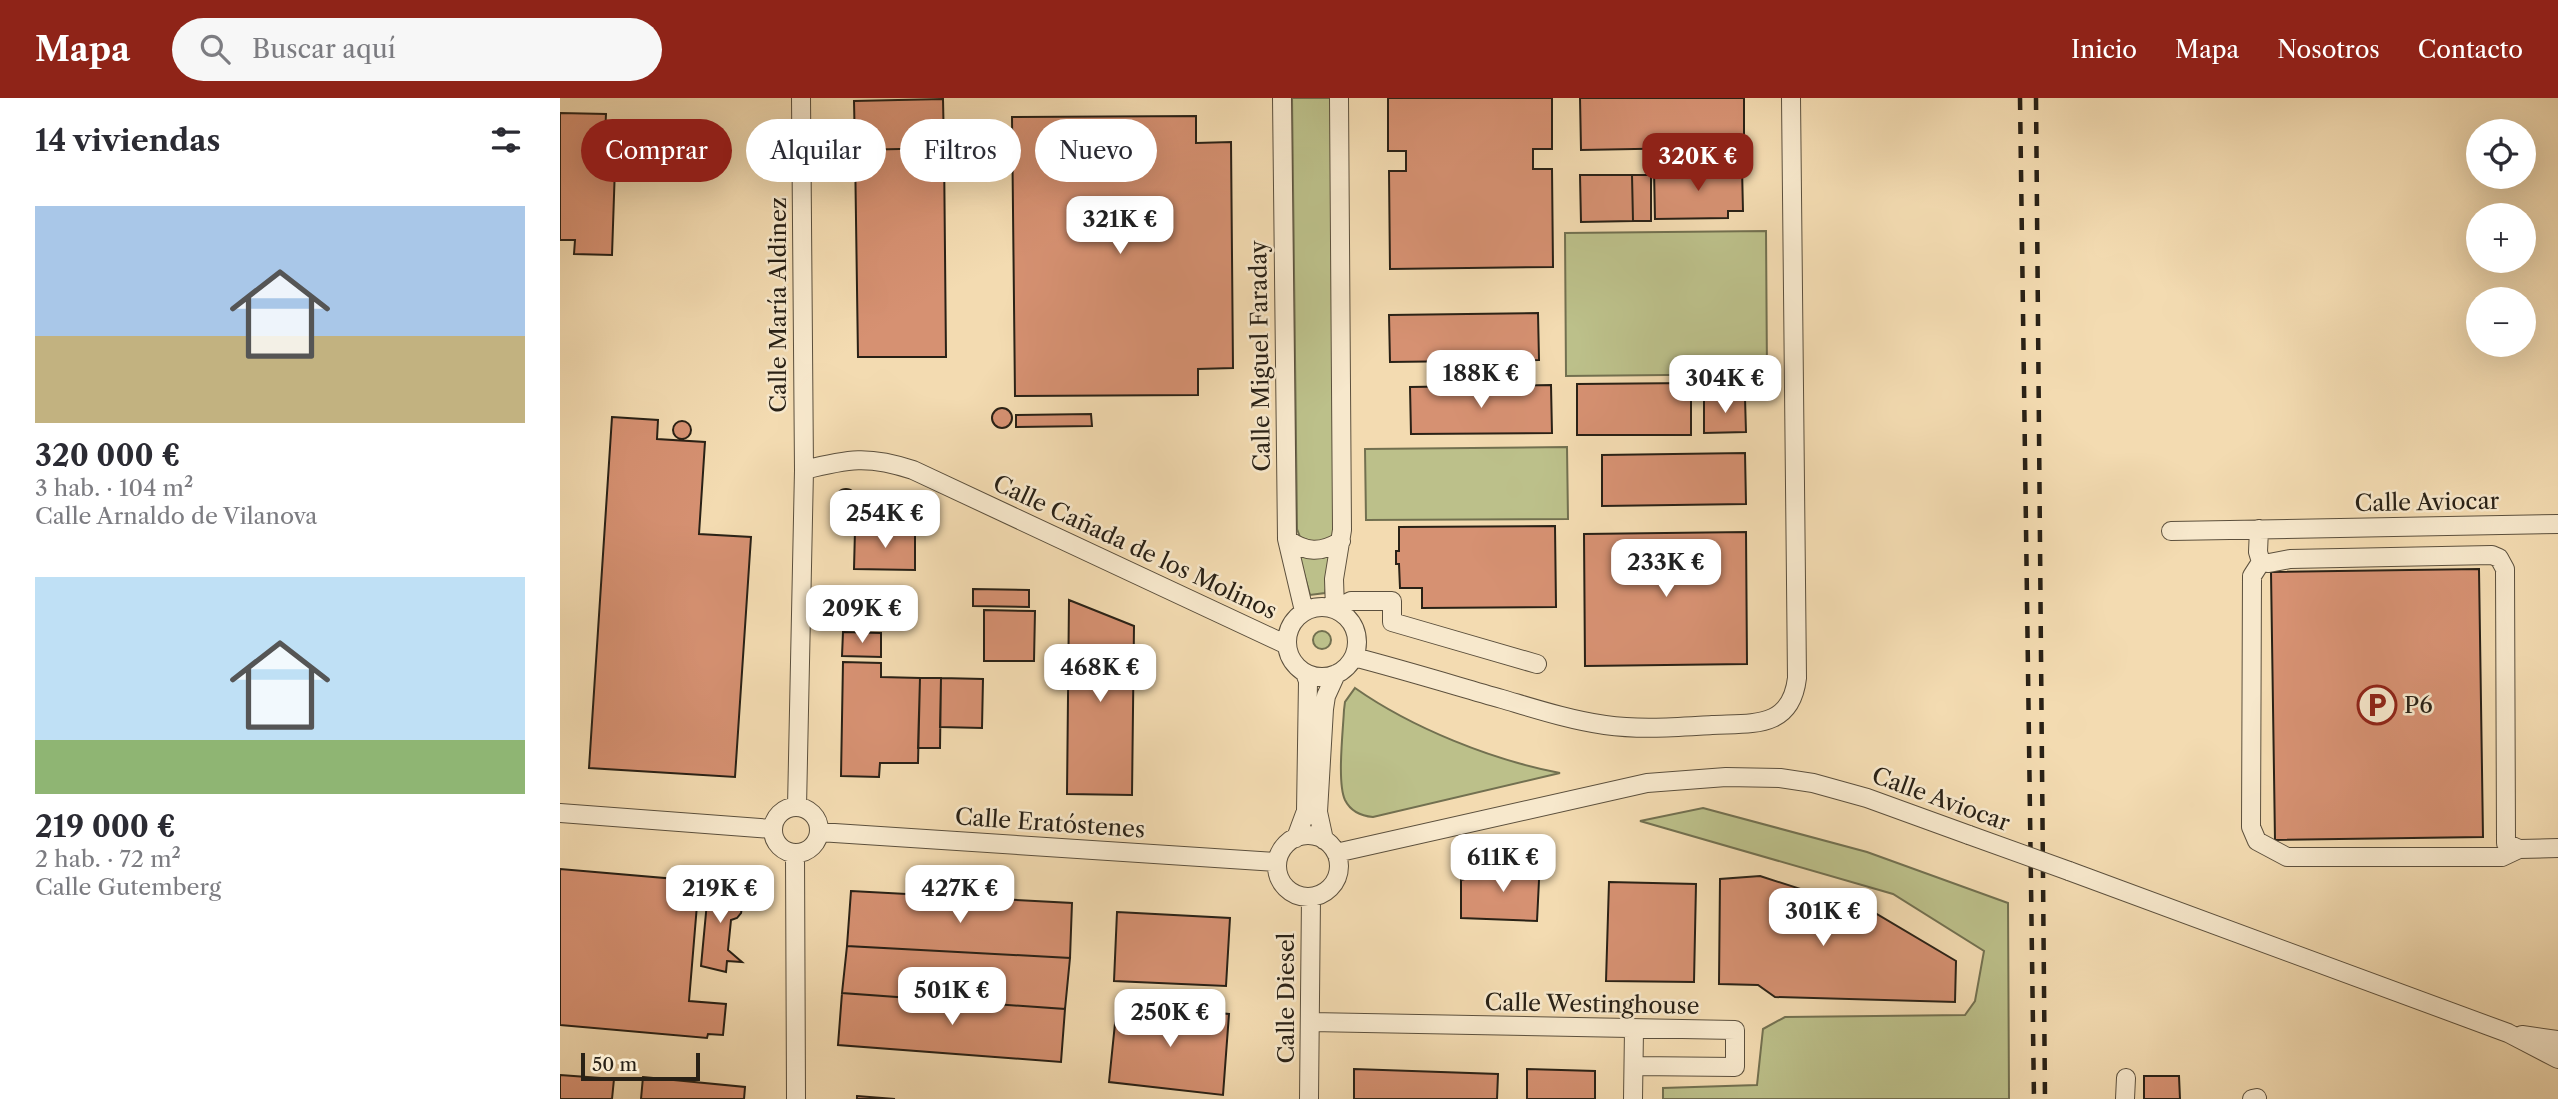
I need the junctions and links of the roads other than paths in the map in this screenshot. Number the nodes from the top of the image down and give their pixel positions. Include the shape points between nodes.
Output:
1 (801, 98) edge
2 (1282, 98) edge
3 (1339, 98) edge
4 (1791, 98) edge
5 (804, 470) junction
6 (2558, 524) edge
7 (2259, 529) junction
8 (2171, 531) dead end
9 (1287, 539) junction
10 (1341, 541) junction
11 (2261, 562) junction
12 (1335, 609) junction
13 (1304, 611) junction
14 (1287, 645) junction
15 (1354, 657) junction
16 (1537, 664) dead end
17 (1305, 673) junction
18 (1336, 674) junction
19 (797, 807) junction
20 (560, 813) edge
21 (772, 829) junction
22 (819, 832) junction
23 (1296, 838) junction
24 (1330, 846) junction
25 (2558, 848) edge
26 (2519, 849) junction
27 (795, 853) junction
28 (1277, 862) junction
29 (1311, 897) junction
30 (1311, 1023) junction
31 (1634, 1030) junction
32 (2508, 1033) junction
33 (2558, 1040) edge
34 (2558, 1059) edge
35 (1634, 1066) junction
36 (2126, 1078) dead end
37 (796, 1099) edge
38 (1309, 1099) edge
39 (1633, 1099) edge
40 (2124, 1099) edge

1 - 5 street, Calle María Aldinez
2 - 9 street, Calle Miguel Faraday
3 - 10 street
4 - 15 street via 1797,664 1791,702 1776,718 1762,720 1607,726
5 - 14 street, Calle Cañada de los Molinos via 856,459 891,462
5 - 19 street, Calle María Aldinez
6 - 7 street, Calle Aviocar
7 - 8 street, Calle Aviocar
7 - 11 street
9 - 10 street via 1318,551
9 - 13 street, Calle Miguel Faraday
10 - 12 street via 1334,579
11 - 26 street via 2499,558 2505,569 2506,843
11 - 26 street via 2252,576 2251,827 2256,841 2287,856 2502,857
12 - 13 street
12 - 15 street via 1345,615 1357,635
12 - 16 street via 1351,601 1392,601 1392,622
13 - 14 street via 1290,625
14 - 17 street
15 - 18 street
17 - 18 street via 1319,677
17 - 23 street via 1306,811
18 - 24 street via 1324,709 1318,812
19 - 21 street via 783,810
19 - 22 street via 817,819
20 - 21 street
21 - 27 street via 776,843
22 - 27 street via 810,848
22 - 28 street, Calle Eratóstenes
23 - 24 street via 1307,836
23 - 28 street via 1282,850
24 - 29 street via 1338,872 1335,881
24 - 32 street, Calle Aviocar, bridge via 1647,783 1726,776 1813,783 1867,797
25 - 26 street
27 - 37 street
28 - 29 street via 1284,886
29 - 30 street, Calle Diesel
30 - 31 street, Calle Westinghouse
30 - 38 street, Calle Diesel
31 - 35 street
31 - 35 street, Calle Westinghouse via 1735,1030 1735,1067
32 - 33 street
32 - 34 street
35 - 39 street
36 - 40 street

